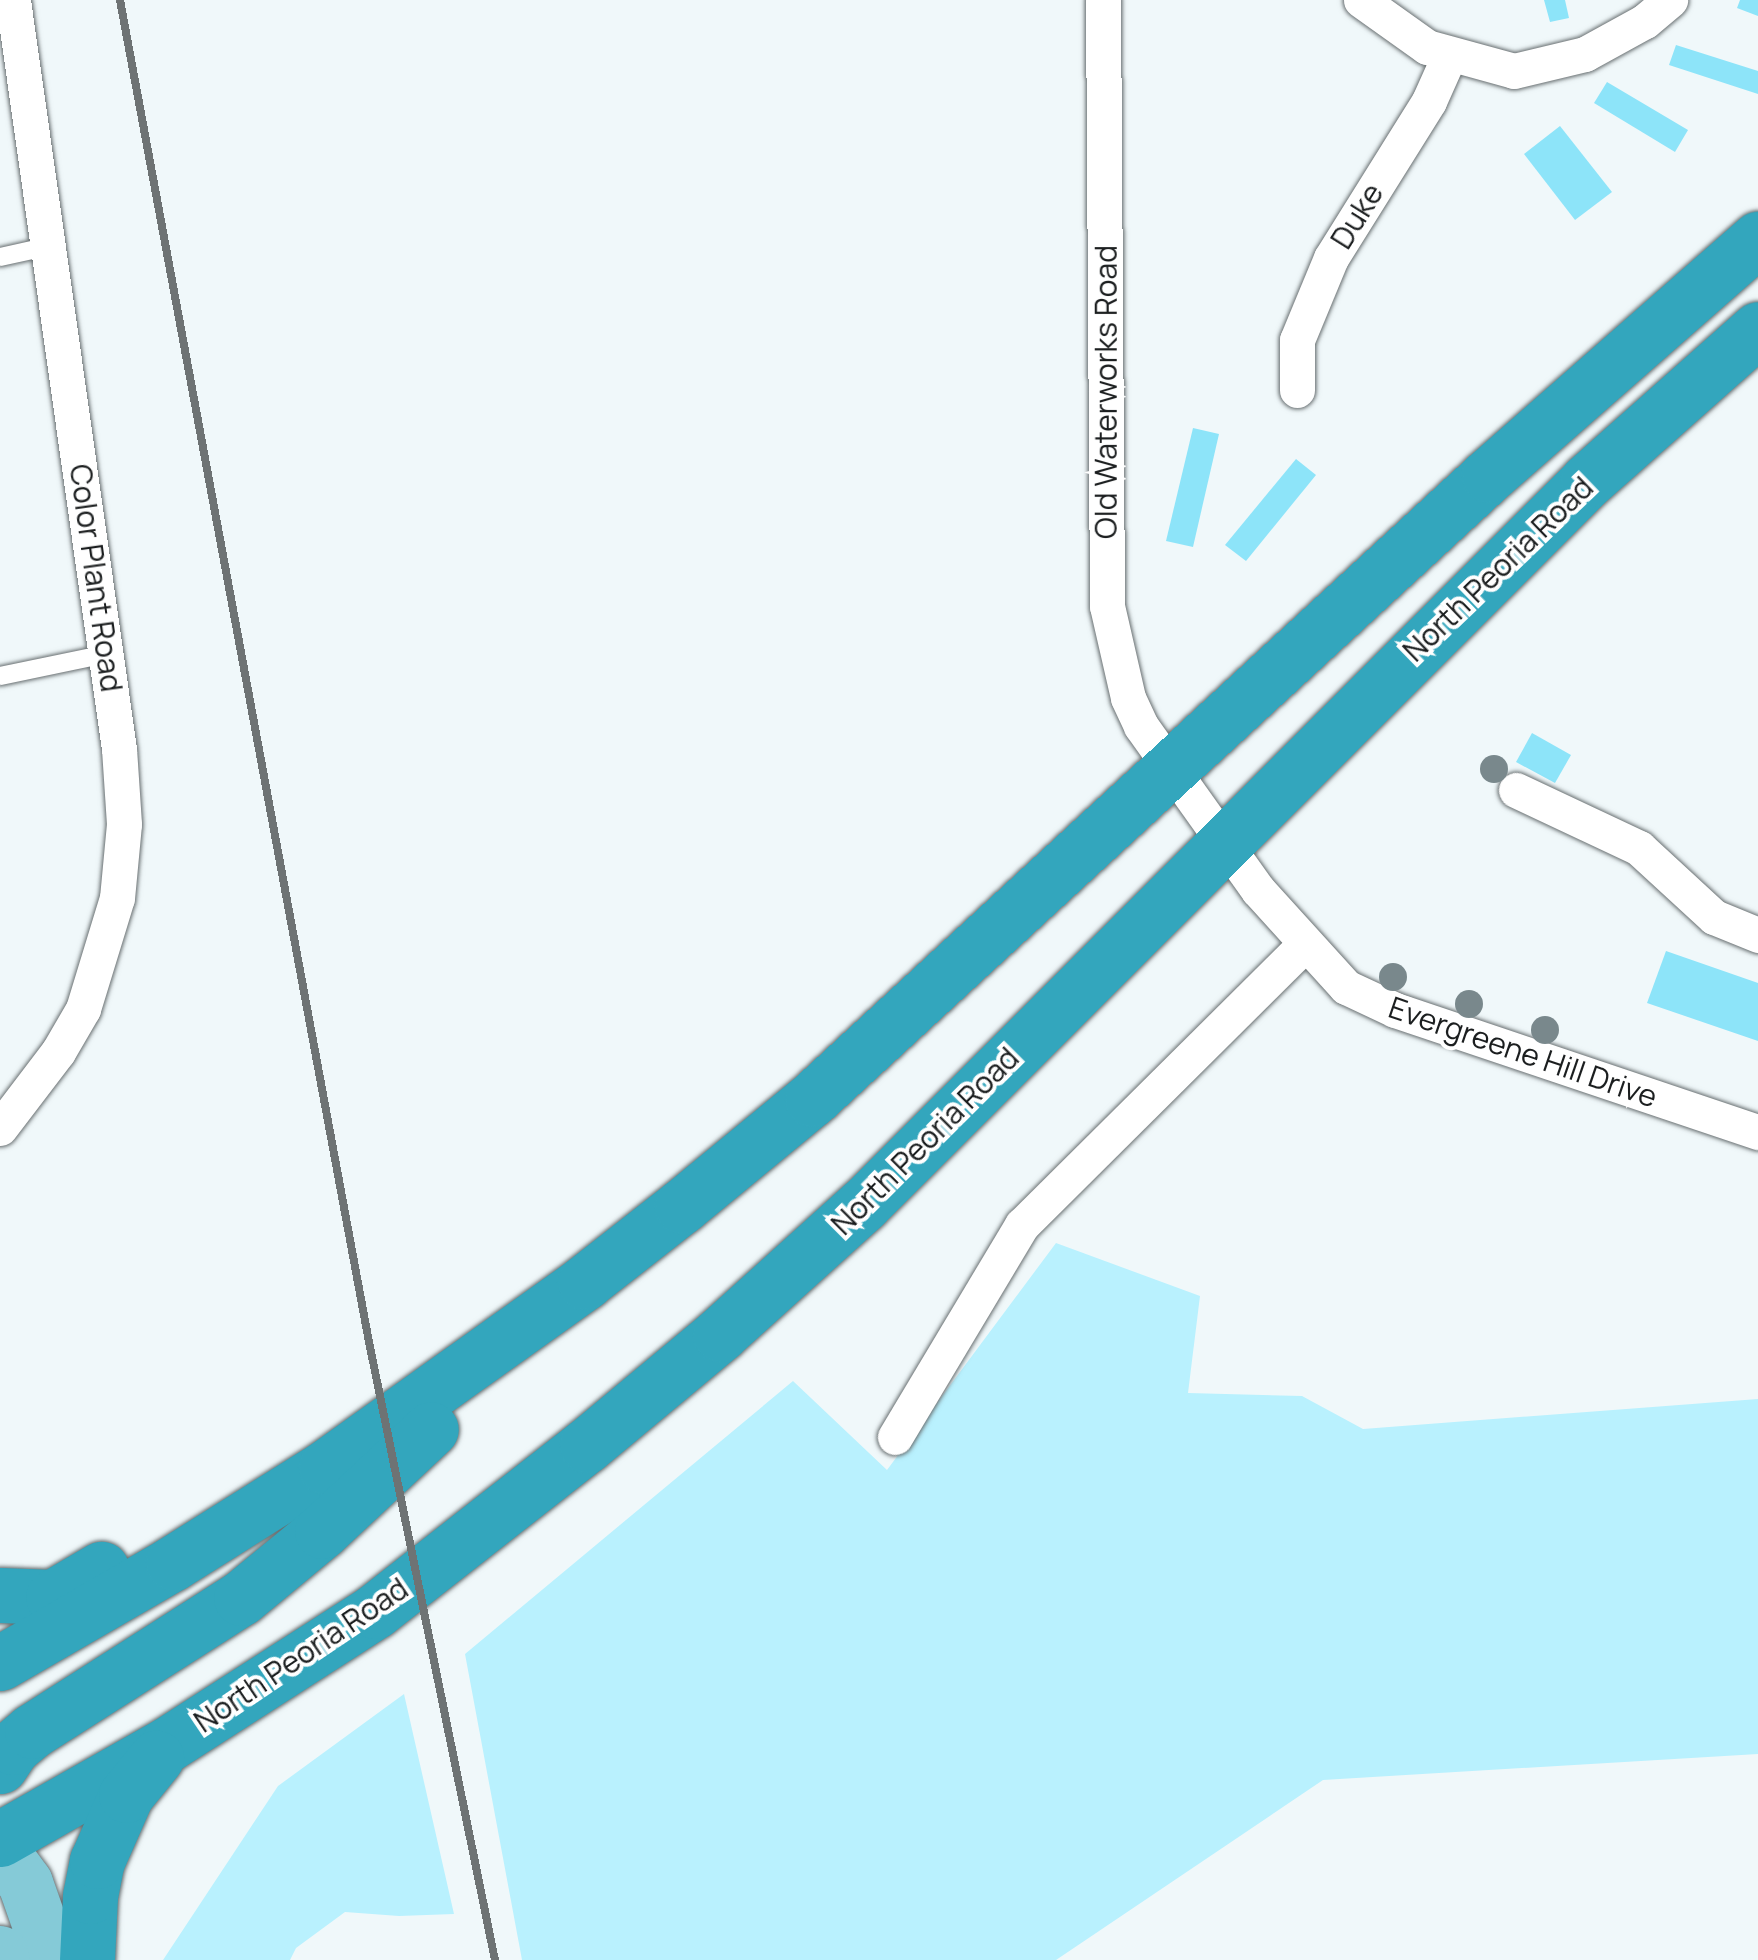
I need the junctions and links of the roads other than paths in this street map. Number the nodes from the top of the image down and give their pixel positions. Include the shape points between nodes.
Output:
1 (13, 0) edge
2 (1104, 0) edge
3 (1361, 0) edge
4 (1670, 0) edge
5 (1450, 54) junction
6 (1758, 239) edge
7 (50, 246) junction
8 (0, 257) edge
9 (1758, 329) edge
10 (1297, 390) dead end
11 (106, 654) junction
12 (0, 676) edge
13 (1174, 768) junction
14 (1516, 790) dead end
15 (1224, 840) junction
16 (1758, 935) edge
17 (1304, 945) junction
18 (0, 1128) edge
19 (1758, 1132) edge
20 (585, 1282) junction
21 (895, 1437) dead end
22 (276, 1500) junction
23 (0, 1594) edge
24 (0, 1663) edge
25 (168, 1744) junction
26 (0, 1766) edge
27 (0, 1839) edge
28 (0, 1849) edge
29 (0, 1953) edge
30 (2, 1960) edge
31 (52, 1960) edge
32 (87, 1960) edge

1 - 7 street, Color Plant Road
2 - 13 street, Old Waterworks Road via 1107,606 1128,698
3 - 5 street via 1427,48
4 - 5 street via 1585,54 1514,71
5 - 10 street, Duke via 1429,101 1331,258 1297,340
6 - 13 highway via 1490,475
7 - 8 lane
7 - 11 street, Color Plant Road
9 - 15 highway, North Peoria Road via 1588,480
11 - 12 lane
11 - 18 street, Color Plant Road via 124,824 117,898 83,1009
13 - 15 street
13 - 20 highway via 812,1099
14 - 16 street via 1638,848 1714,917
15 - 17 street, Evergreene Hill Drive
15 - 25 highway, North Peoria Road via 863,1205 720,1334 375,1610
17 - 19 street, Evergreene Hill Drive via 1346,987 1395,1010
17 - 21 street via 1022,1226
20 - 22 highway
20 - 26 highway via 322,1531 188,1634 32,1732
22 - 23 highway via 222,1500 53,1596
22 - 24 highway
25 - 27 highway, North Peoria Road
25 - 32 highway via 126,1795 106,1836 90,1896
28 - 31 main road via 25,1883
29 - 30 main road

